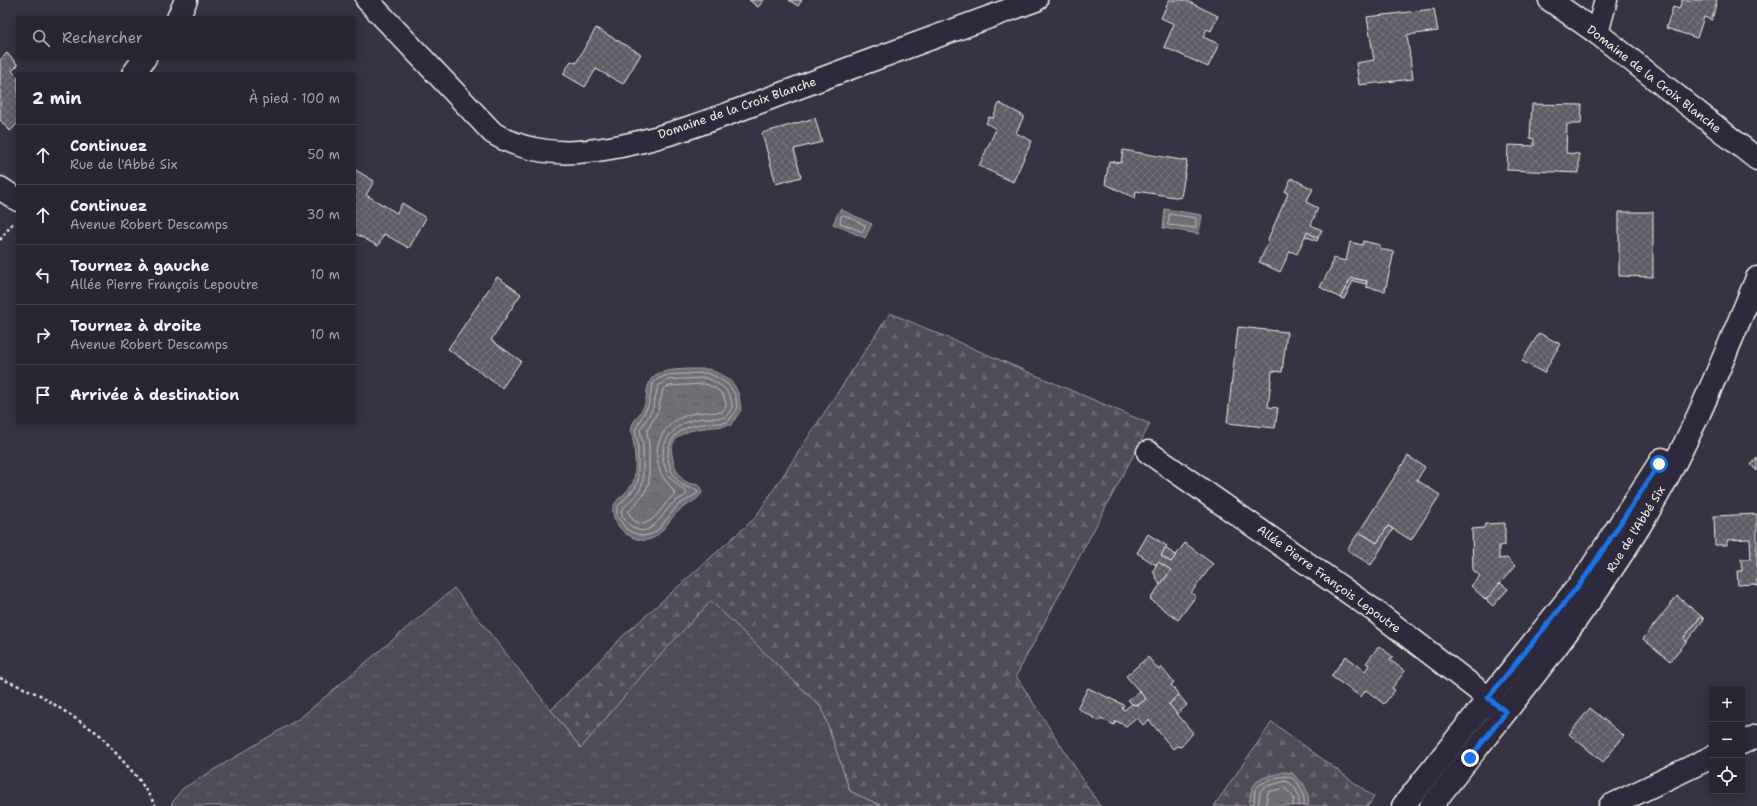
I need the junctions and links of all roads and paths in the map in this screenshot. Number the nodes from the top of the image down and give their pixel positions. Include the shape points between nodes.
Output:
1 (186, 0) edge
2 (366, 0) edge
3 (1036, 0) edge
4 (1550, 0) edge
5 (1606, 0) edge
6 (179, 16) edge
7 (1597, 33) junction
8 (143, 60) edge
9 (134, 72) edge
10 (1757, 159) edge
11 (0, 188) edge
12 (16, 199) edge
13 (16, 220) edge
14 (0, 240) edge
15 (1757, 278) edge
16 (1740, 317) junction
17 (1148, 452) dead end
18 (0, 678) edge
19 (1488, 698) junction
20 (1506, 712) junction
21 (1757, 736) edge
22 (1745, 742) edge
23 (1710, 758) edge
24 (156, 806) edge
25 (1403, 806) edge
26 (1431, 806) edge
27 (1610, 806) edge

1 - 6 street
2 - 3 street, Domaine de la Croix Blanche via 493,133 516,145 566,152 617,146 697,125
4 - 7 street, Domaine de la Croix Blanche
5 - 7 street
7 - 10 street, Domaine de la Croix Blanche
8 - 9 street
11 - 12 street
13 - 14 path
15 - 16 street, Rue de l'Abbé Six
16 - 19 street, Rue de l'Abbé Six via 1659,464 1602,552 1552,620
16 - 20 street, Rue de l'Abbé Six via 1700,414 1636,532 1590,601
17 - 19 street, Allée Pierre François Lepoutre via 1375,610
18 - 24 path via 40,695 99,734 138,778
19 - 20 street, Allée Pierre François Lepoutre
19 - 25 street, Rue de l'Abbé Six
20 - 26 street, Rue de l'Abbé Six
21 - 22 street
23 - 27 street

